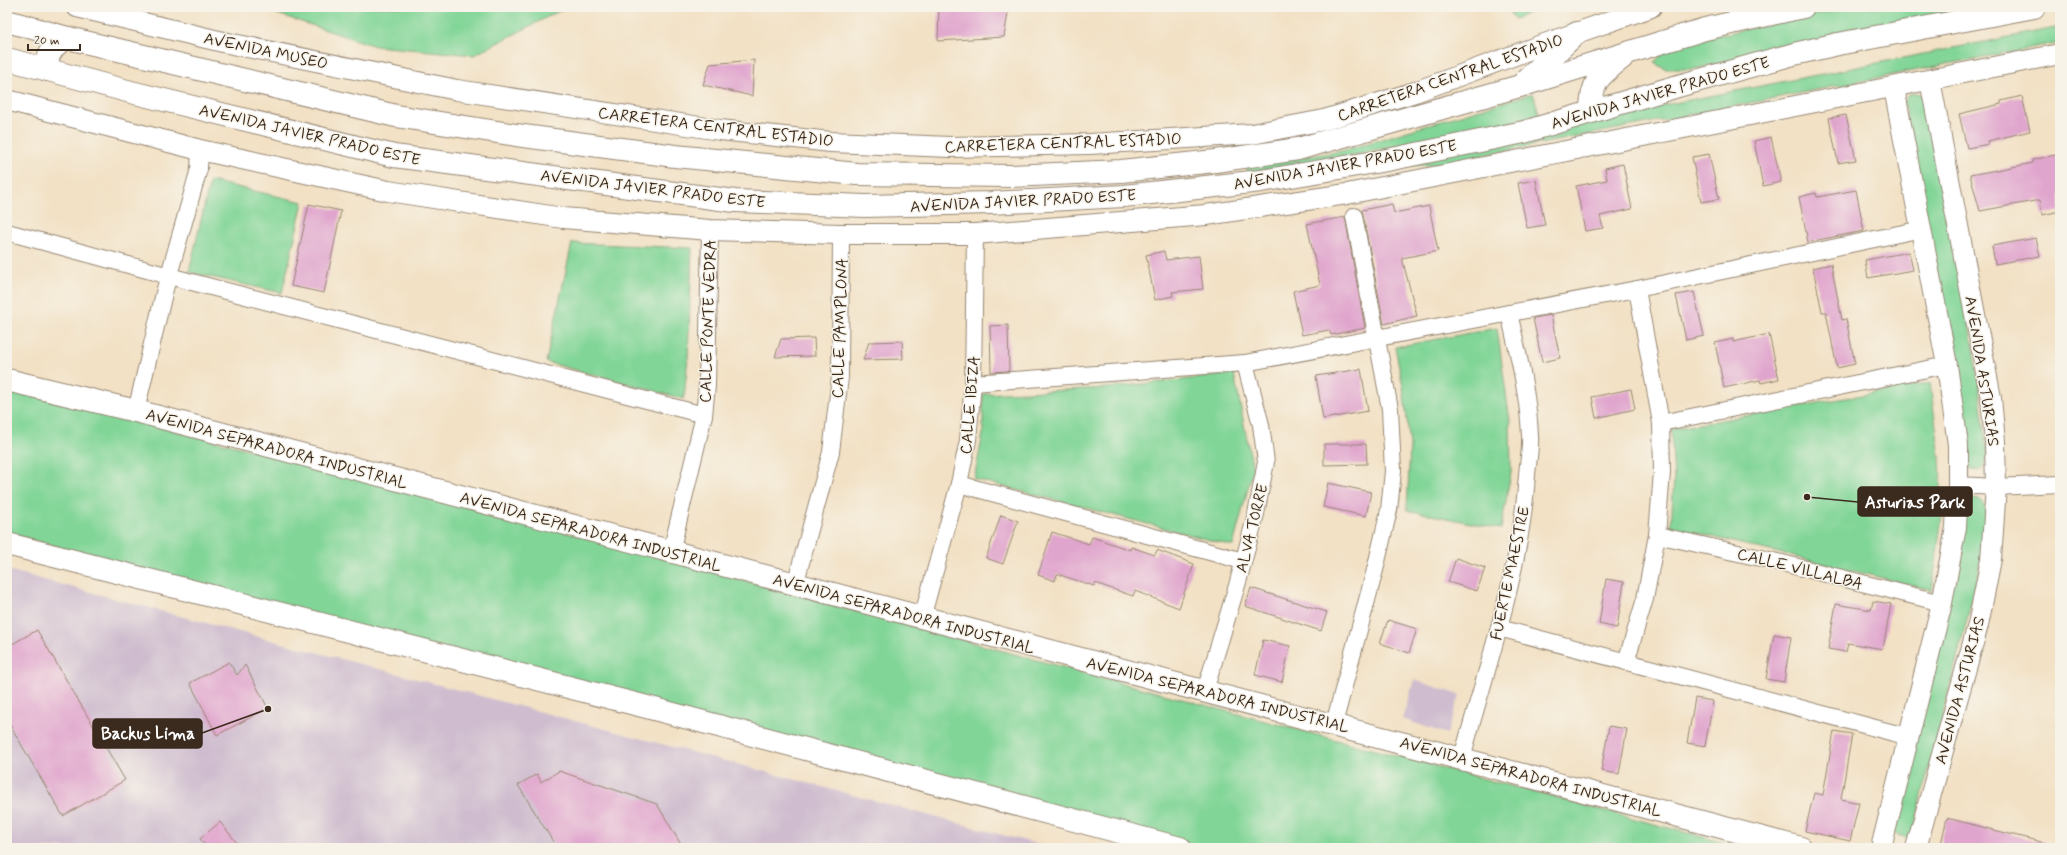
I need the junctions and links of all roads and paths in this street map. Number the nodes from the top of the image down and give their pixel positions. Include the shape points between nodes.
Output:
1 (77, 7) edge
2 (1651, 7) edge
3 (1765, 7) edge
4 (1803, 7) edge
5 (2034, 7) edge
6 (1746, 19) junction
7 (7, 21) edge
8 (1577, 33) junction
9 (68, 38) junction
10 (1632, 50) junction
11 (2060, 54) edge
12 (7, 59) edge
13 (47, 70) junction
14 (1930, 80) junction
15 (1520, 86) junction
16 (1894, 88) junction
17 (457, 90) joint
18 (7, 100) edge
19 (1591, 112) junction
20 (200, 150) junction
21 (1354, 216) dead end
22 (1922, 229) junction
23 (710, 230) junction
24 (7, 232) edge
25 (841, 234) junction
26 (975, 234) junction
27 (169, 276) junction
28 (1638, 289) junction
29 (1509, 313) junction
30 (1376, 338) junction
31 (1245, 363) junction
32 (1947, 365) junction
33 (7, 380) edge
34 (973, 382) junction
35 (136, 411) junction
36 (704, 415) junction
37 (1661, 422) junction
38 (959, 484) junction
39 (2060, 484) edge
40 (1958, 485) junction
41 (1996, 487) junction
42 (1657, 535) junction
43 (7, 544) edge
44 (671, 552) junction
45 (1243, 561) junction
46 (795, 585) junction
47 (1942, 603) junction
48 (922, 618) junction
49 (1499, 628) junction
50 (1626, 662) junction
51 (1205, 691) junction
52 (1334, 724) junction
53 (1909, 737) junction
54 (1462, 758) junction
55 (1180, 848) edge
56 (1801, 848) edge
57 (1881, 848) edge
58 (1916, 848) edge

1 - 17 street, AVENIDA MUSEO via 216,40
2 - 8 street, CARRETERA CENTRAL ESTADIO
3 - 6 main road
4 - 6 main road, AVENIDA JAVIER PRADO ESTE
5 - 19 main road, AVENIDA JAVIER PRADO ESTE via 1794,54
6 - 10 main road, AVENIDA JAVIER PRADO ESTE
7 - 9 main road, AVENIDA JAVIER PRADO ESTE
8 - 15 main road
8 - 17 street, CARRETERA CENTRAL ESTADIO via 1415,92 1324,120 1252,134 1090,144 950,147 831,142 720,130
9 - 13 main road via 60,41 50,52
9 - 15 main road, AVENIDA JAVIER PRADO ESTE via 396,116 659,154 857,174 1010,176 1121,171 1215,161 1298,149
10 - 15 main road, AVENIDA JAVIER PRADO ESTE
10 - 19 main road via 1597,80 1591,93
11 - 14 street
12 - 13 main road, AVENIDA JAVIER PRADO ESTE
13 - 19 main road, AVENIDA JAVIER PRADO ESTE via 394,156 734,201 865,206 1124,196 1261,181 1387,160 1524,132
14 - 16 street
14 - 41 street, AVENIDA ASTURIAS via 1991,398
16 - 22 street
16 - 26 street via 1347,194 1206,215
18 - 20 street
20 - 23 street via 403,194 563,218
20 - 27 street via 199,168
21 - 30 street
22 - 28 street
22 - 32 street
23 - 25 street
23 - 36 street, CALLE PONTE VEDRA via 707,386
24 - 27 street
25 - 26 street
25 - 46 street, CALLE PAMPLONA via 840,377 832,445 816,515
26 - 34 street, CALLE IBIZA
27 - 35 street
27 - 36 street
28 - 29 street
28 - 37 street
29 - 30 street
29 - 49 street, FUERTE MAESTRE via 1523,377 1530,436 1521,535
30 - 31 street
30 - 52 street via 1390,409 1393,471 1389,510 1376,570
31 - 34 street
31 - 45 street, ALVA TORRE via 1267,456 1264,481
32 - 37 street
32 - 40 street via 1958,445
33 - 35 main road, AVENIDA SEPARADORA INDUSTRIAL
34 - 38 street, CALLE IBIZA via 968,440
35 - 44 main road, AVENIDA SEPARADORA INDUSTRIAL
36 - 44 street, CALLE PONTE VEDRA
37 - 42 street via 1662,472
38 - 45 street
38 - 48 street, CALLE IBIZA
39 - 41 street
40 - 41 street
40 - 47 street via 1956,527
41 - 58 street, AVENIDA ASTURIAS via 1990,559 1978,625
42 - 47 street, CALLE VILLALBA
42 - 50 street via 1645,599
43 - 55 main road via 643,706
44 - 46 main road, AVENIDA SEPARADORA INDUSTRIAL
45 - 51 street, ALVA TORRE
46 - 48 main road, AVENIDA SEPARADORA INDUSTRIAL
47 - 53 street
48 - 51 main road, AVENIDA SEPARADORA INDUSTRIAL
49 - 50 street
49 - 54 street, FUERTE MAESTRE
50 - 53 street
51 - 52 main road, AVENIDA SEPARADORA INDUSTRIAL
52 - 54 main road, AVENIDA SEPARADORA INDUSTRIAL
53 - 57 street
54 - 56 main road, AVENIDA SEPARADORA INDUSTRIAL

